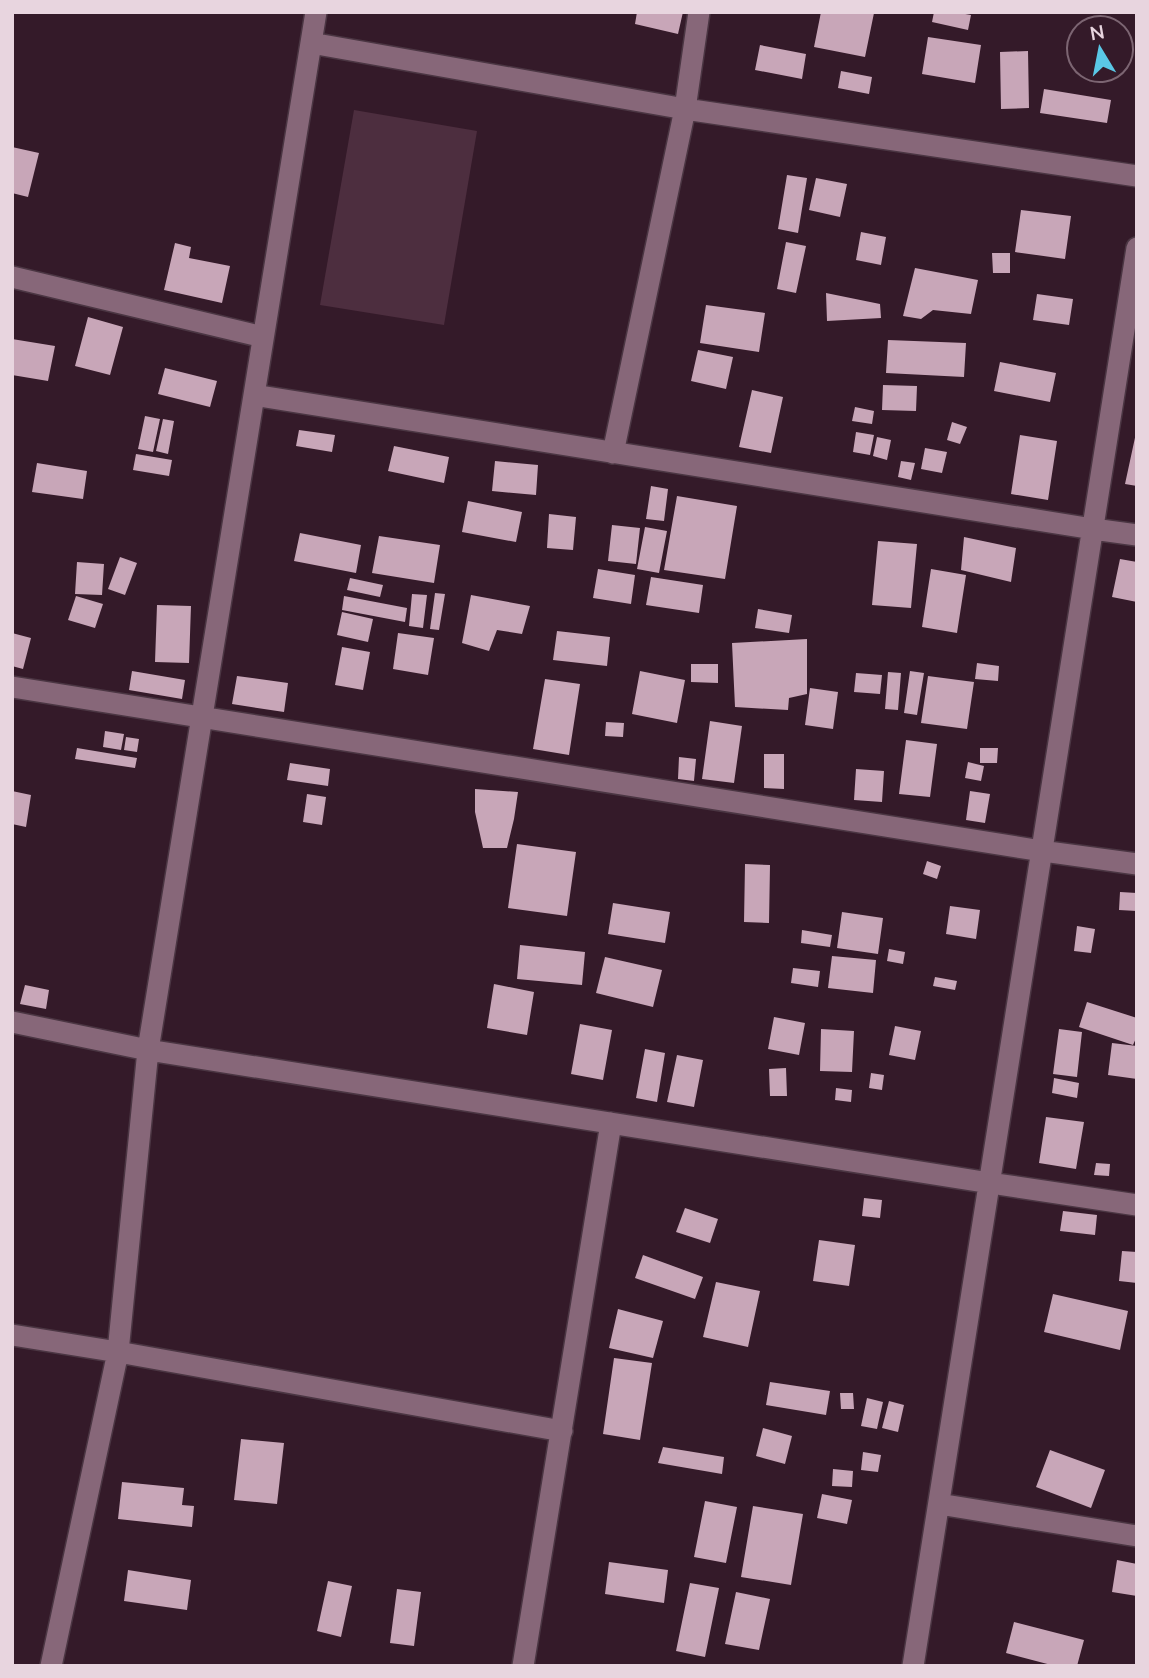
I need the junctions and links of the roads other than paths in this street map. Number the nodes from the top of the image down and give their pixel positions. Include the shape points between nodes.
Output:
1 (316, 12) edge
2 (699, 12) edge
3 (311, 43) junction
4 (685, 109) junction
5 (1137, 176) edge
6 (1137, 248) edge
7 (12, 277) edge
8 (263, 337) junction
9 (254, 395) junction
10 (614, 453) junction
11 (1093, 529) junction
12 (1137, 535) edge
13 (12, 687) edge
14 (201, 717) junction
15 (1042, 851) junction
16 (1137, 864) edge
17 (12, 1022) edge
18 (148, 1050) junction
19 (611, 1123) junction
20 (990, 1184) junction
21 (1137, 1205) edge
22 (12, 1335) edge
23 (118, 1352) junction
24 (562, 1432) junction
25 (939, 1504) junction
26 (1137, 1535) edge
27 (51, 1666) edge
28 (523, 1666) edge
29 (913, 1666) edge

1 - 3 street
2 - 4 street
3 - 4 street
3 - 8 street
4 - 5 street
4 - 10 street
6 - 11 street
7 - 8 street
8 - 9 street
9 - 10 street
9 - 14 street
10 - 11 street
11 - 12 street
11 - 15 street
13 - 14 street
14 - 15 street
14 - 18 street
15 - 16 street
15 - 20 street
17 - 18 street
18 - 19 street
18 - 23 street
19 - 20 street
19 - 24 street
20 - 21 street
20 - 25 street
22 - 23 street
23 - 24 street
23 - 27 street
24 - 28 street
25 - 26 street
25 - 29 street

